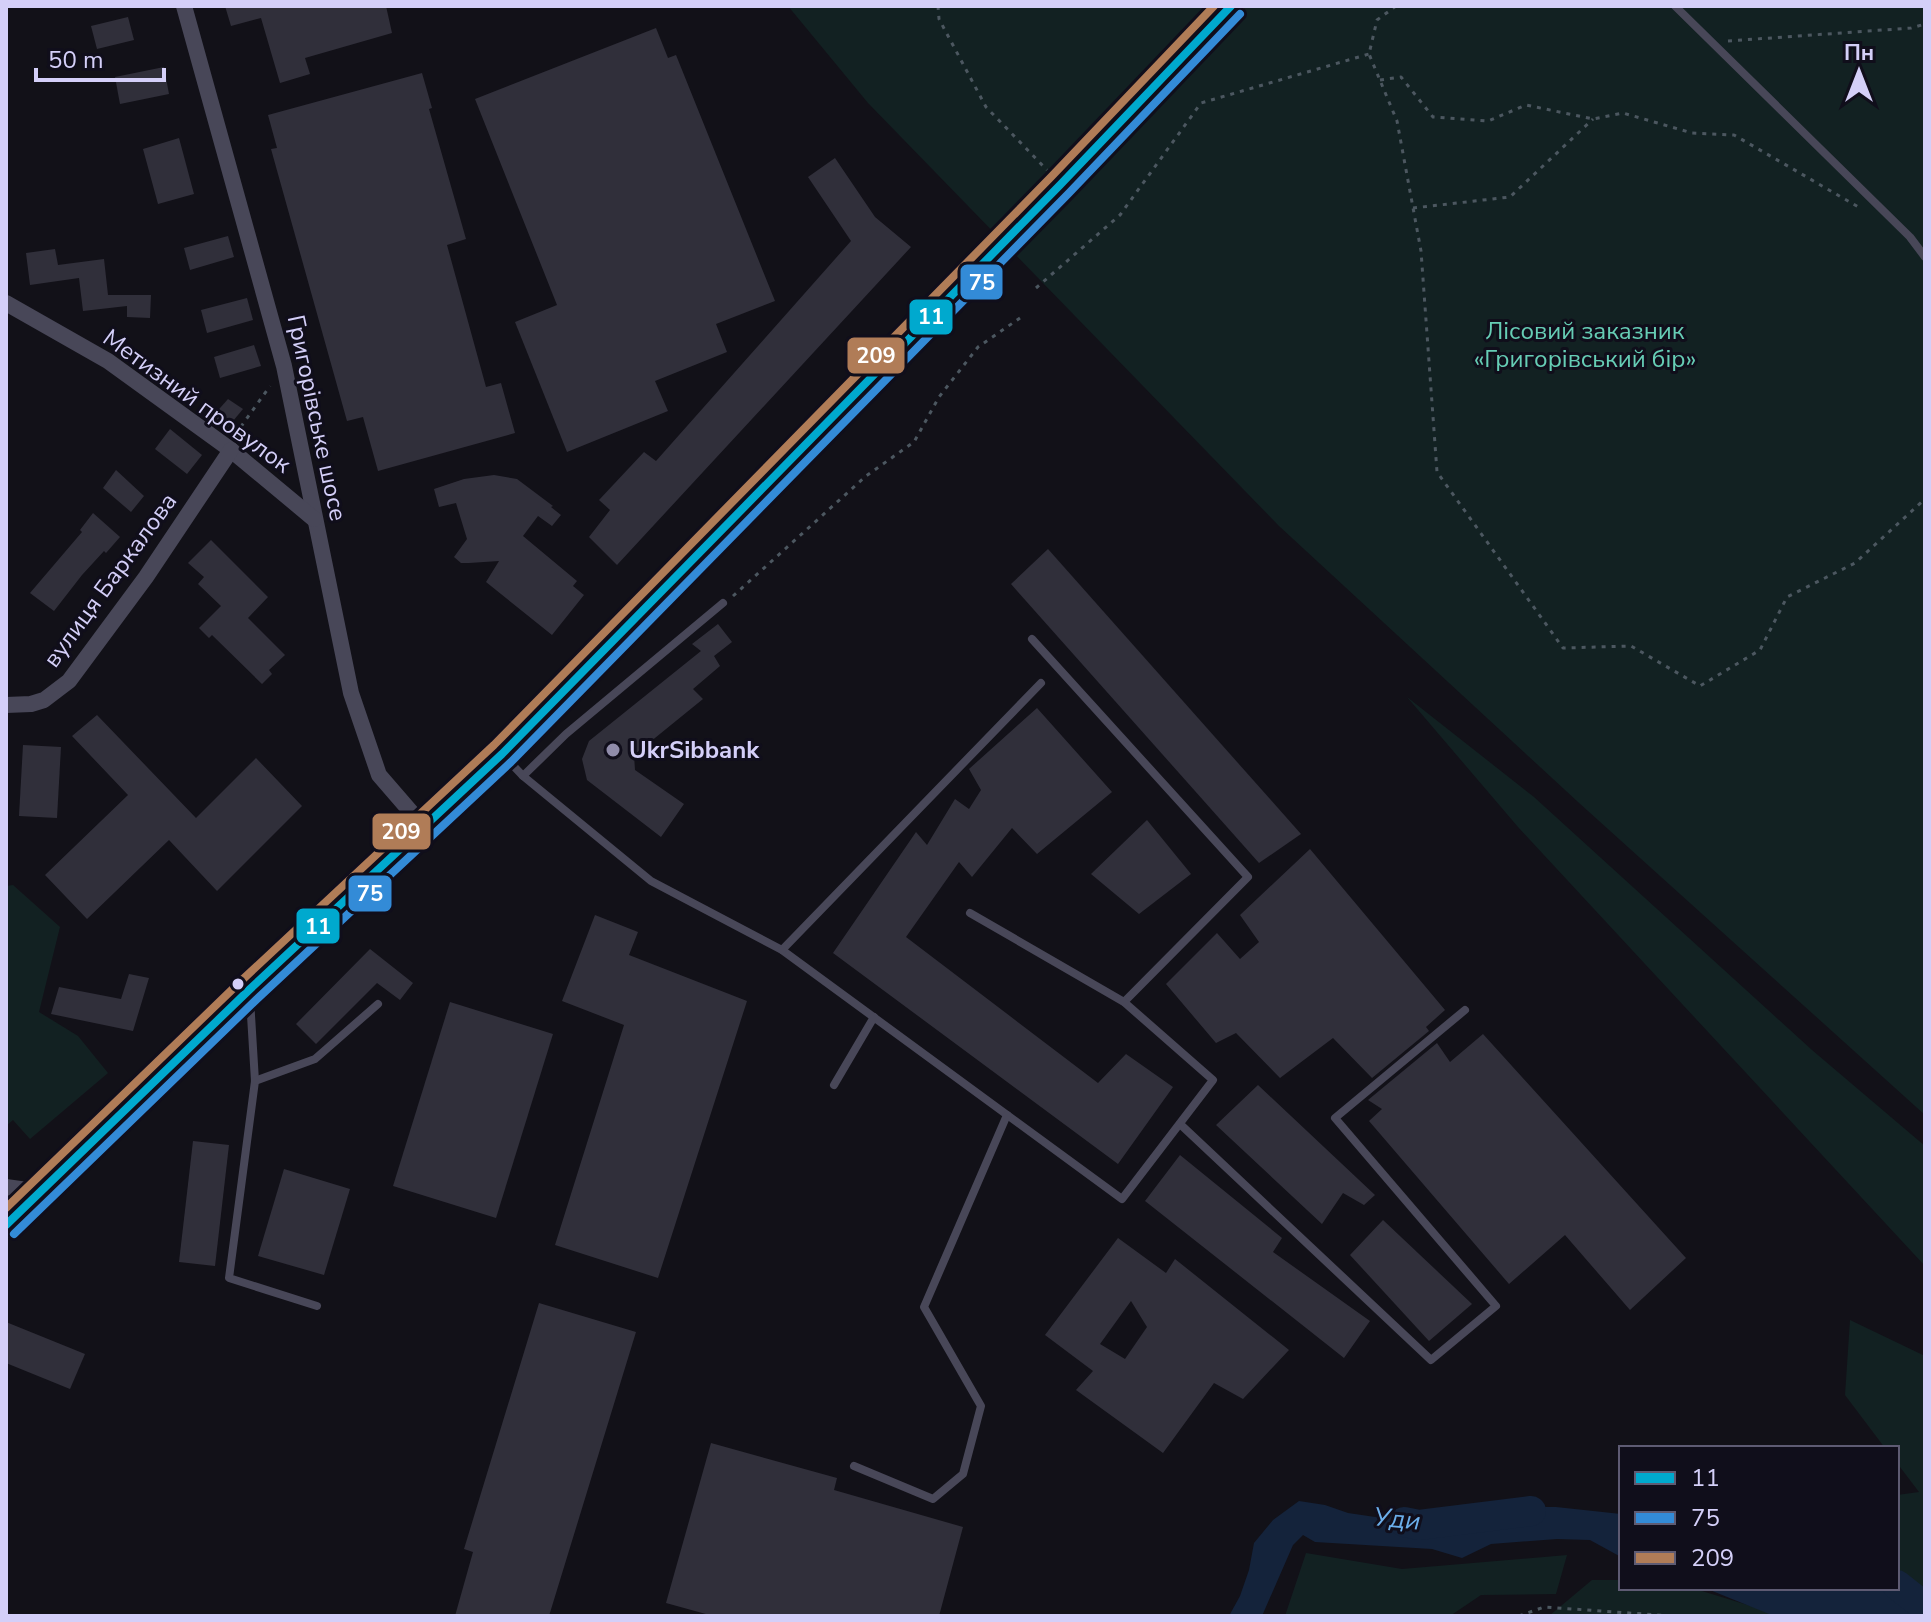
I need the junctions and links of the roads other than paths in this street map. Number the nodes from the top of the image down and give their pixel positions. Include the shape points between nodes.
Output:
1 (184, 6) edge
2 (1231, 6) edge
3 (1675, 6) edge
4 (1925, 257) edge
5 (6, 303) edge
6 (231, 450) junction
7 (314, 519) junction
8 (723, 603) road end
9 (1032, 639) dead end
10 (1041, 683) dead end
11 (6, 705) edge
12 (502, 754) junction
13 (523, 776) junction
14 (424, 827) junction
15 (970, 913) dead end
16 (782, 950) junction
17 (249, 990) junction
18 (1124, 1002) junction
19 (378, 1004) dead end
20 (1465, 1010) dead end
21 (874, 1017) junction
22 (255, 1081) junction
23 (834, 1085) dead end
24 (1007, 1115) junction
25 (1180, 1124) junction
26 (6, 1187) edge
27 (41, 1192) junction
28 (6, 1225) edge
29 (317, 1306) dead end
30 (854, 1466) dead end

1 - 7 street, Григорівське шосе via 284,366
2 - 12 main road
3 - 4 lane
5 - 6 street, Метизний провулок via 108,361
6 - 7 street, Метизний провулок
6 - 11 street, вулиця Баркалова via 69,681 44,700
7 - 14 street, Григорівське шосе via 351,693 379,775
8 - 13 lane
9 - 18 lane via 1248,877
10 - 16 lane
12 - 13 lane
12 - 14 main road
13 - 16 lane via 651,881
14 - 17 main road
15 - 18 lane
16 - 21 lane
17 - 22 lane
17 - 27 main road
18 - 25 lane via 1213,1080
19 - 22 lane via 315,1059
20 - 25 lane via 1335,1118 1496,1306 1431,1360
21 - 23 lane
21 - 24 lane
22 - 29 lane via 229,1278
24 - 25 lane via 1122,1199
24 - 30 lane via 924,1307 981,1406 963,1474 933,1499
26 - 27 street
27 - 28 main road

